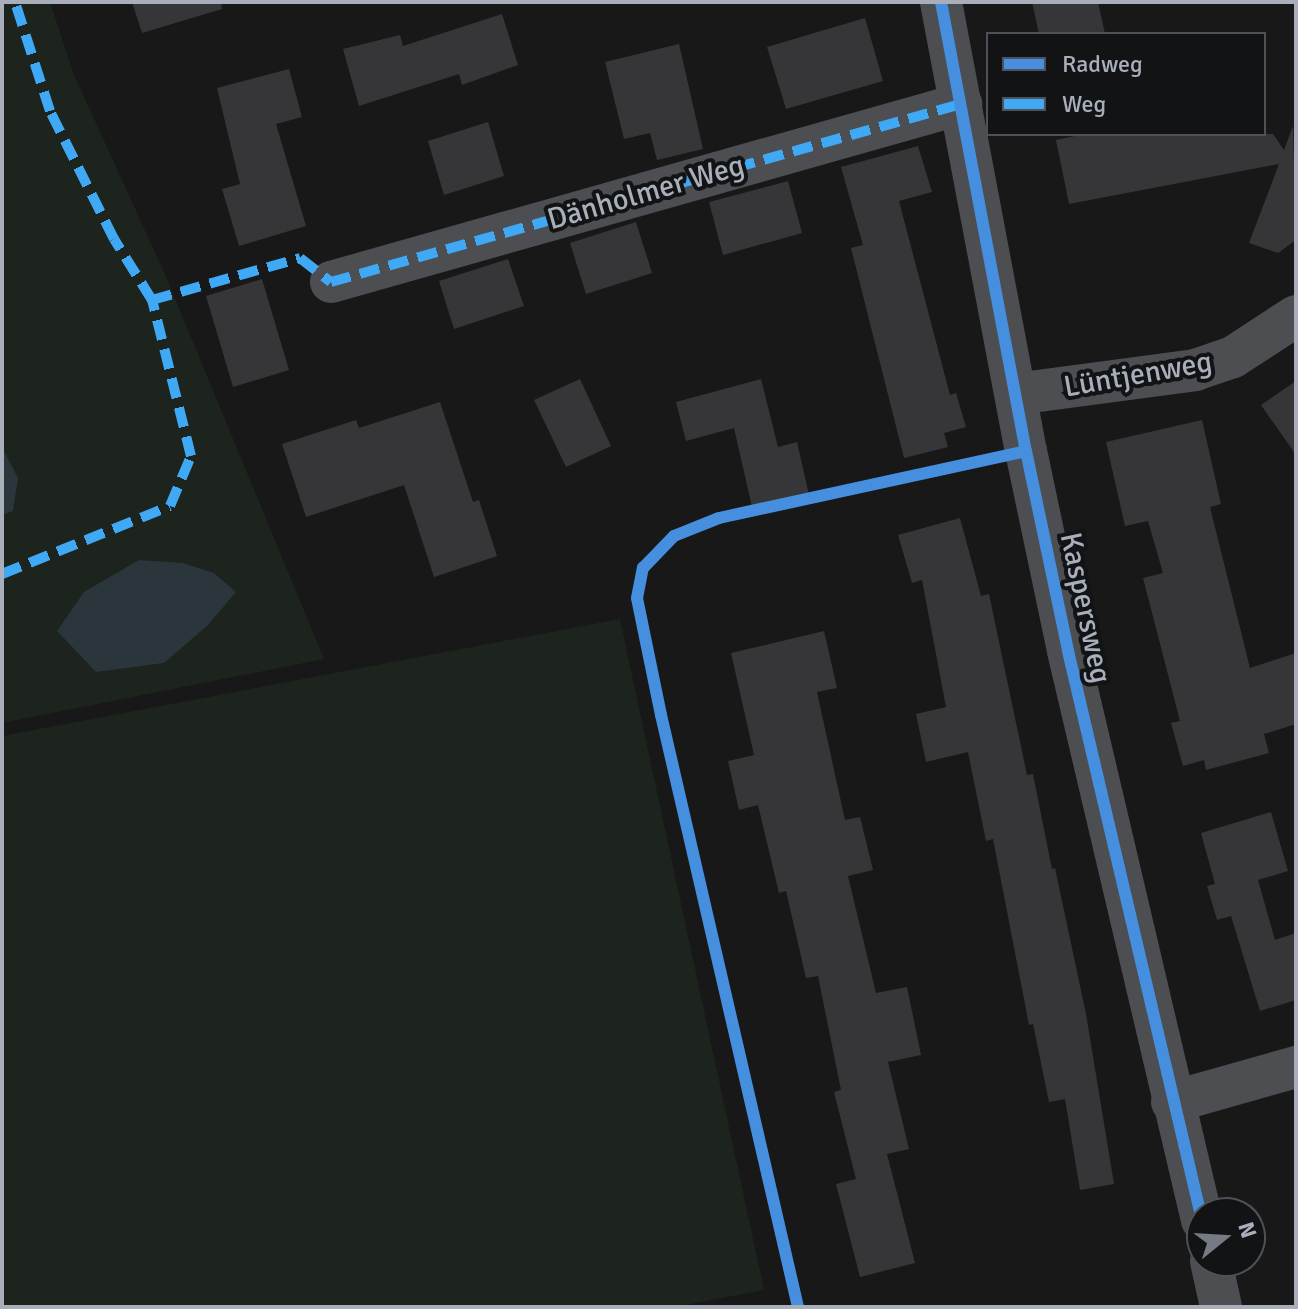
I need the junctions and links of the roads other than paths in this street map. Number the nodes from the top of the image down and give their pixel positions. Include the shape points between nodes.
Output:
1 (941, 2) edge
2 (961, 104) junction
3 (331, 282) dead end
4 (1296, 316) edge
5 (1016, 394) junction
6 (1296, 1067) edge
7 (1172, 1102) junction
8 (1196, 1197) edge
9 (1214, 1277) edge
10 (1221, 1307) edge

1 - 2 street, Kaspersweg
2 - 3 street, Dänholmer Weg
2 - 5 street, Kaspersweg
4 - 5 street, Lüntjenweg via 1233,357 1195,370
5 - 7 street, Kaspersweg via 1068,651
6 - 7 street
7 - 8 street, Kaspersweg
9 - 10 street

